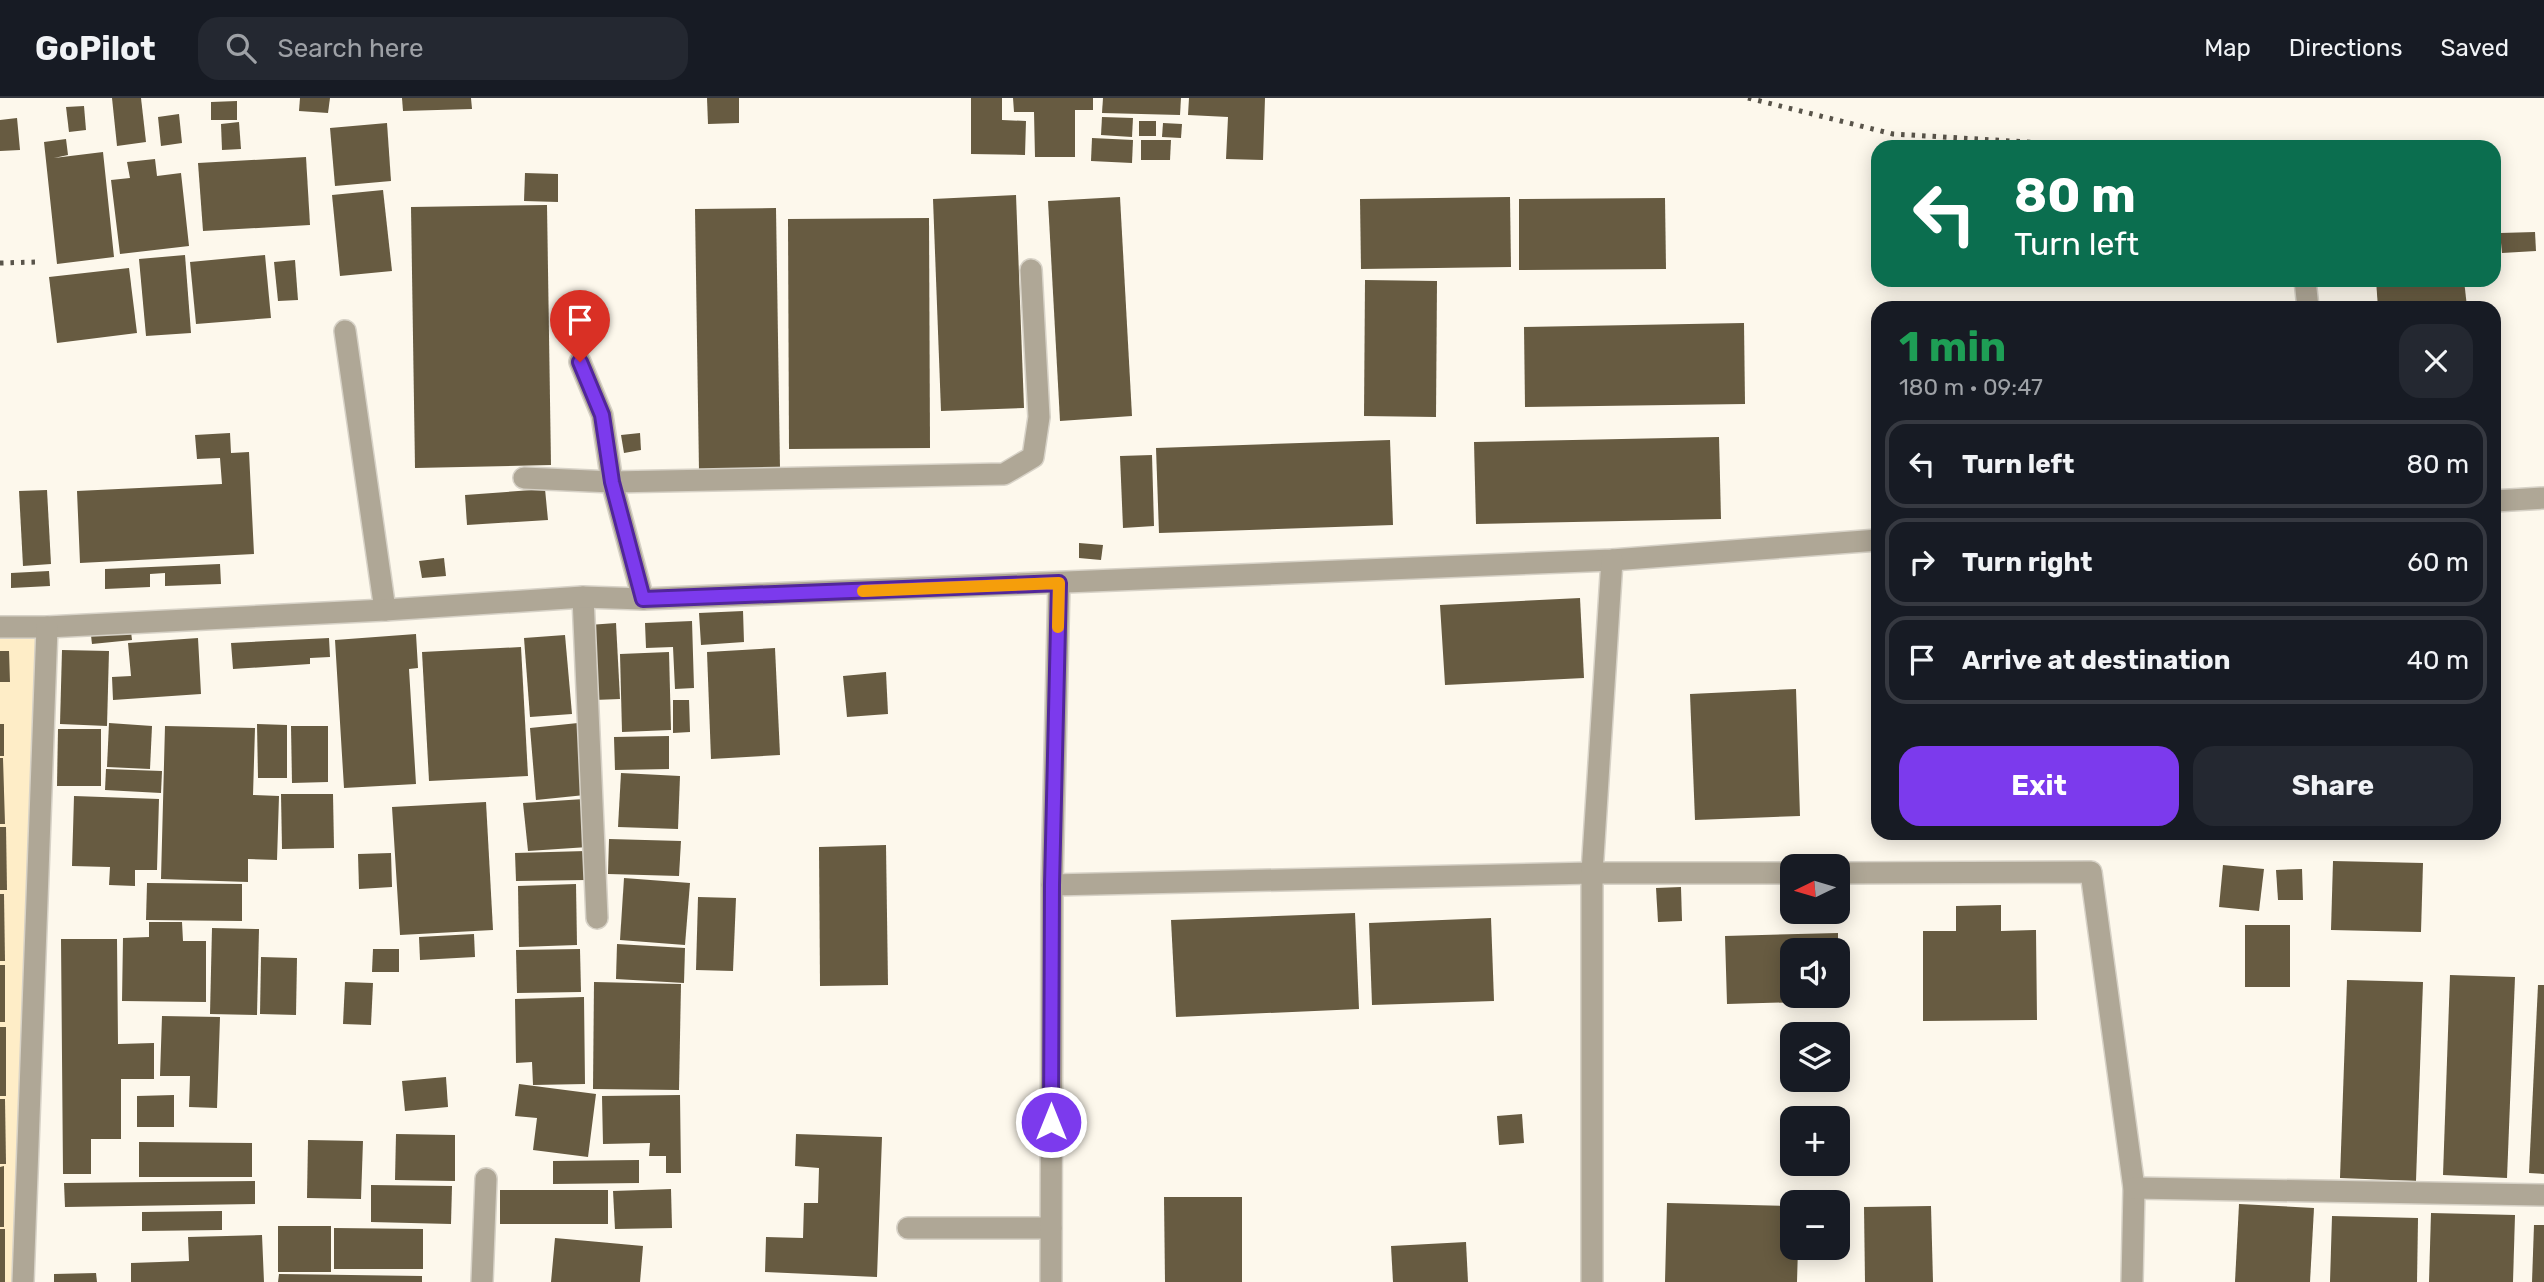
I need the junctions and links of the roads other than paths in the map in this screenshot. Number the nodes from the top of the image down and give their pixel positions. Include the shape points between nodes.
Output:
1 (1031, 270) dead end
2 (345, 331) dead end
3 (580, 362) dead end
4 (524, 478) dead end
5 (612, 482) junction
6 (2544, 498) edge
7 (2501, 500) edge
8 (1871, 541) edge
9 (1612, 560) junction
10 (1059, 583) junction
11 (583, 597) junction
12 (643, 599) junction
13 (386, 610) junction
14 (0, 627) edge
15 (47, 627) junction
16 (1592, 873) junction
17 (1780, 873) edge
18 (1850, 873) edge
19 (1052, 885) junction
20 (597, 918) dead end
21 (486, 1179) dead end
22 (2134, 1188) junction
23 (2544, 1195) edge
24 (908, 1228) dead end
25 (1051, 1228) junction
26 (23, 1282) edge
27 (482, 1282) edge
28 (1051, 1282) edge
29 (1592, 1282) edge
30 (2132, 1282) edge

1 - 5 street via 1039,417 1033,457 1004,474
2 - 13 street
3 - 5 street via 602,415
4 - 5 street
5 - 12 street
6 - 7 street
8 - 9 street
9 - 10 street
9 - 16 street
10 - 12 street
10 - 19 street
11 - 12 street
11 - 13 street
11 - 20 street
13 - 15 street
14 - 15 street
15 - 26 street
16 - 17 street
16 - 19 street
16 - 29 street
18 - 22 street via 2091,872
19 - 25 street
21 - 27 street
22 - 23 street
22 - 30 street
24 - 25 street
25 - 28 street

